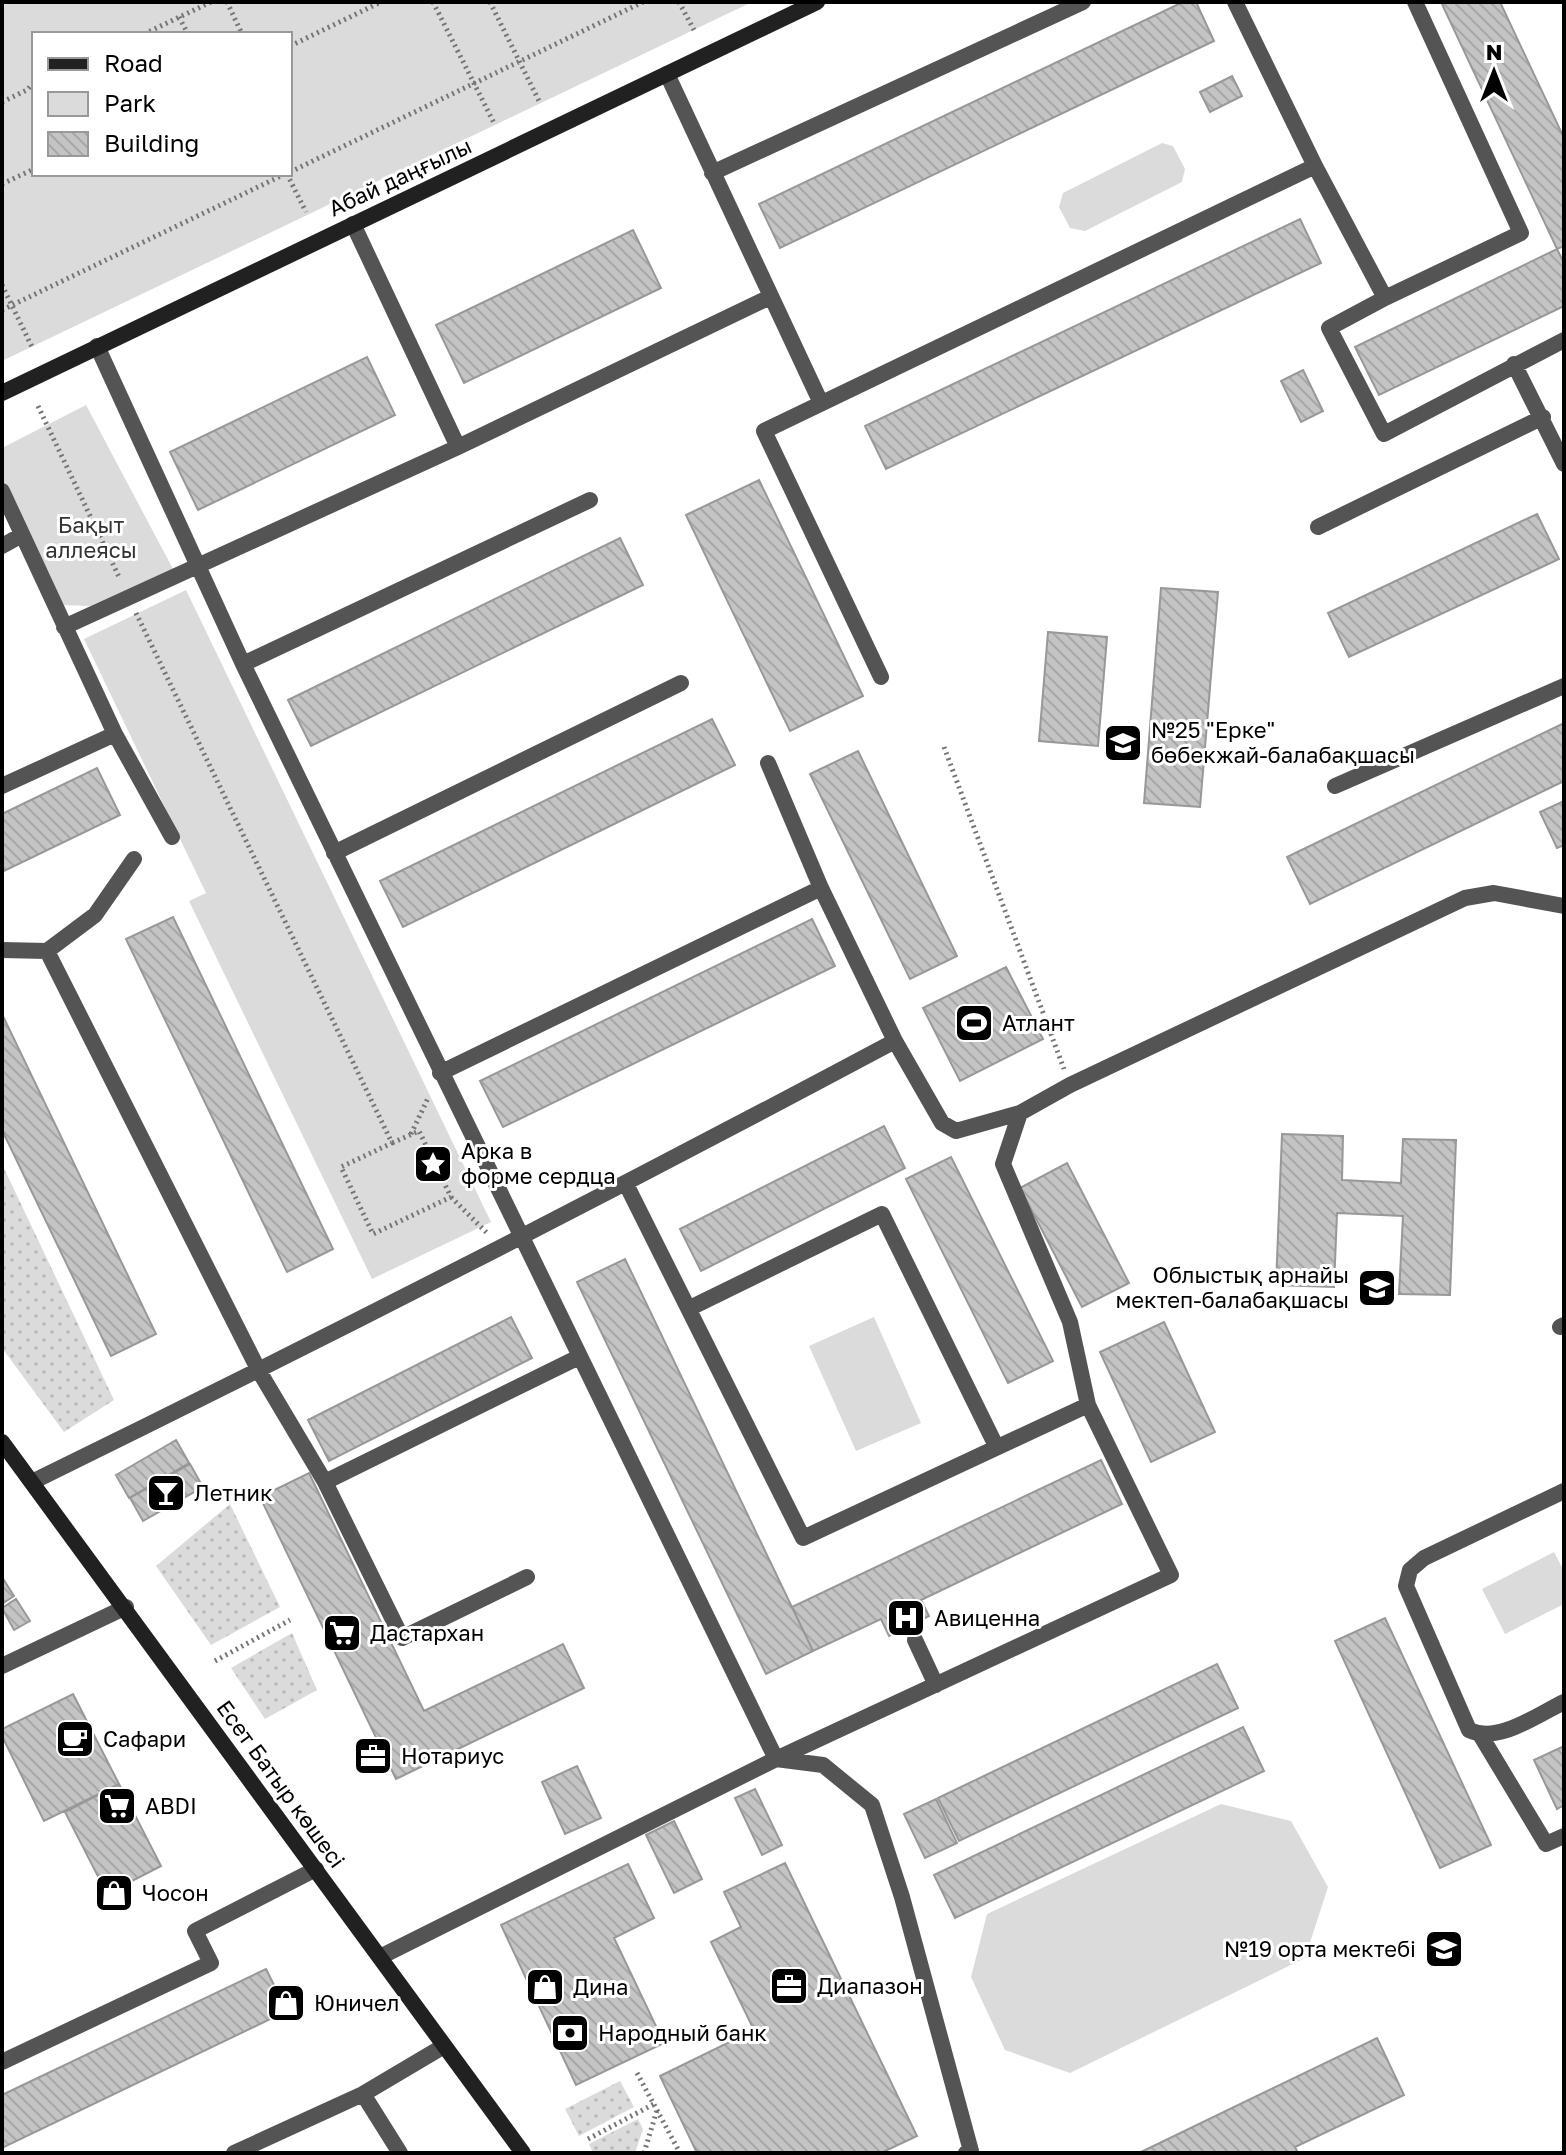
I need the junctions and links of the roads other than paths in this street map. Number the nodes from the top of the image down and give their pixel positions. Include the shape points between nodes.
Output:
1 (817, 2) edge
2 (1083, 2) edge
3 (1235, 2) edge
4 (1415, 2) edge
5 (667, 74) junction
6 (1315, 166) junction
7 (712, 173) junction
8 (353, 224) junction
9 (770, 297) junction
10 (1385, 298) junction
11 (1564, 340) edge
12 (97, 346) junction
13 (1514, 364) junction
14 (2, 393) edge
15 (821, 403) junction
16 (1543, 417) junction
17 (458, 447) junction
18 (1564, 464) edge
19 (2, 491) edge
20 (590, 500) dead end
21 (1318, 527) dead end
22 (20, 536) junction
23 (2, 546) edge
24 (197, 567) junction
25 (64, 627) junction
26 (243, 664) junction
27 (881, 677) dead end
28 (681, 683) dead end
29 (1564, 686) edge
30 (115, 734) junction
31 (768, 763) dead end
32 (2, 786) edge
33 (1335, 786) dead end
34 (172, 837) dead end
35 (334, 853) junction
36 (134, 859) dead end
37 (821, 888) junction
38 (1564, 906) edge
39 (2, 950) edge
40 (47, 951) junction
41 (895, 1041) junction
42 (440, 1073) junction
43 (1020, 1113) junction
44 (626, 1184) junction
45 (521, 1237) junction
46 (690, 1308) junction
47 (579, 1357) junction
48 (259, 1371) junction
49 (1088, 1405) junction
50 (2, 1442) edge
51 (996, 1446) junction
52 (32, 1482) junction
53 (325, 1482) junction
54 (1564, 1491) edge
55 (527, 1577) dead end
56 (126, 1607) junction
57 (915, 1640) dead end
58 (2, 1666) edge
59 (936, 1685) junction
60 (1564, 1702) edge
61 (1481, 1736) junction
62 (776, 1759) junction
63 (1564, 1836) edge
64 (316, 1869) junction
65 (380, 1957) junction
66 (444, 2046) junction
67 (2, 2062) edge
68 (363, 2094) junction
69 (234, 2153) edge
70 (400, 2153) edge
71 (523, 2153) edge
72 (966, 2153) edge

1 - 5 main road, Абай даңғылы
2 - 7 lane
3 - 6 lane
4 - 10 lane via 1521,233
5 - 7 lane
5 - 8 main road, Абай даңғылы
6 - 10 lane
6 - 15 lane
7 - 9 lane
8 - 12 main road, Абай даңғылы
8 - 17 lane
9 - 15 lane
9 - 17 lane
10 - 13 lane via 1329,328 1384,434
11 - 13 lane
12 - 14 main road, Абай даңғылы
12 - 24 lane
13 - 16 lane
15 - 27 lane via 764,431
16 - 18 lane
16 - 21 lane
17 - 24 lane
19 - 22 lane
20 - 26 lane
22 - 23 lane
22 - 25 lane
24 - 25 lane
24 - 26 lane
25 - 30 lane
26 - 35 lane
28 - 35 lane
29 - 33 lane
30 - 32 lane
30 - 34 lane
31 - 37 lane
35 - 42 lane
36 - 40 lane via 95,915
37 - 41 lane
37 - 42 lane
38 - 43 lane via 1494,893 1465,898
39 - 40 lane
40 - 48 lane
41 - 43 lane via 942,1123 956,1131
41 - 44 lane
42 - 45 lane
43 - 49 lane via 1003,1164 1070,1322
44 - 45 lane
44 - 46 lane
45 - 47 lane
45 - 48 lane
46 - 51 lane via 803,1538
46 - 51 lane via 882,1214
47 - 53 lane
47 - 62 lane
48 - 52 lane
48 - 53 lane
49 - 51 lane
49 - 59 lane via 1171,1575
50 - 52 main road, Есет Батыр көшесі
52 - 56 main road, Есет Батыр көшесі
53 - 55 lane via 402,1638
54 - 61 lane via 1424,1558 1410,1570 1406,1586 1469,1730
56 - 58 lane
56 - 64 main road, Есет Батыр көшесі
57 - 59 lane
59 - 62 lane
60 - 61 lane via 1499,1733
61 - 63 lane via 1546,1844
62 - 65 lane
62 - 72 lane via 823,1765 872,1805 959,2101 971,2151
64 - 65 main road, Есет Батыр көшесі
64 - 67 lane via 195,1931 211,1963
65 - 66 main road, Есет Батыр көшесі
66 - 68 lane
66 - 71 main road, Есет Батыр көшесі
68 - 69 lane
68 - 70 lane

